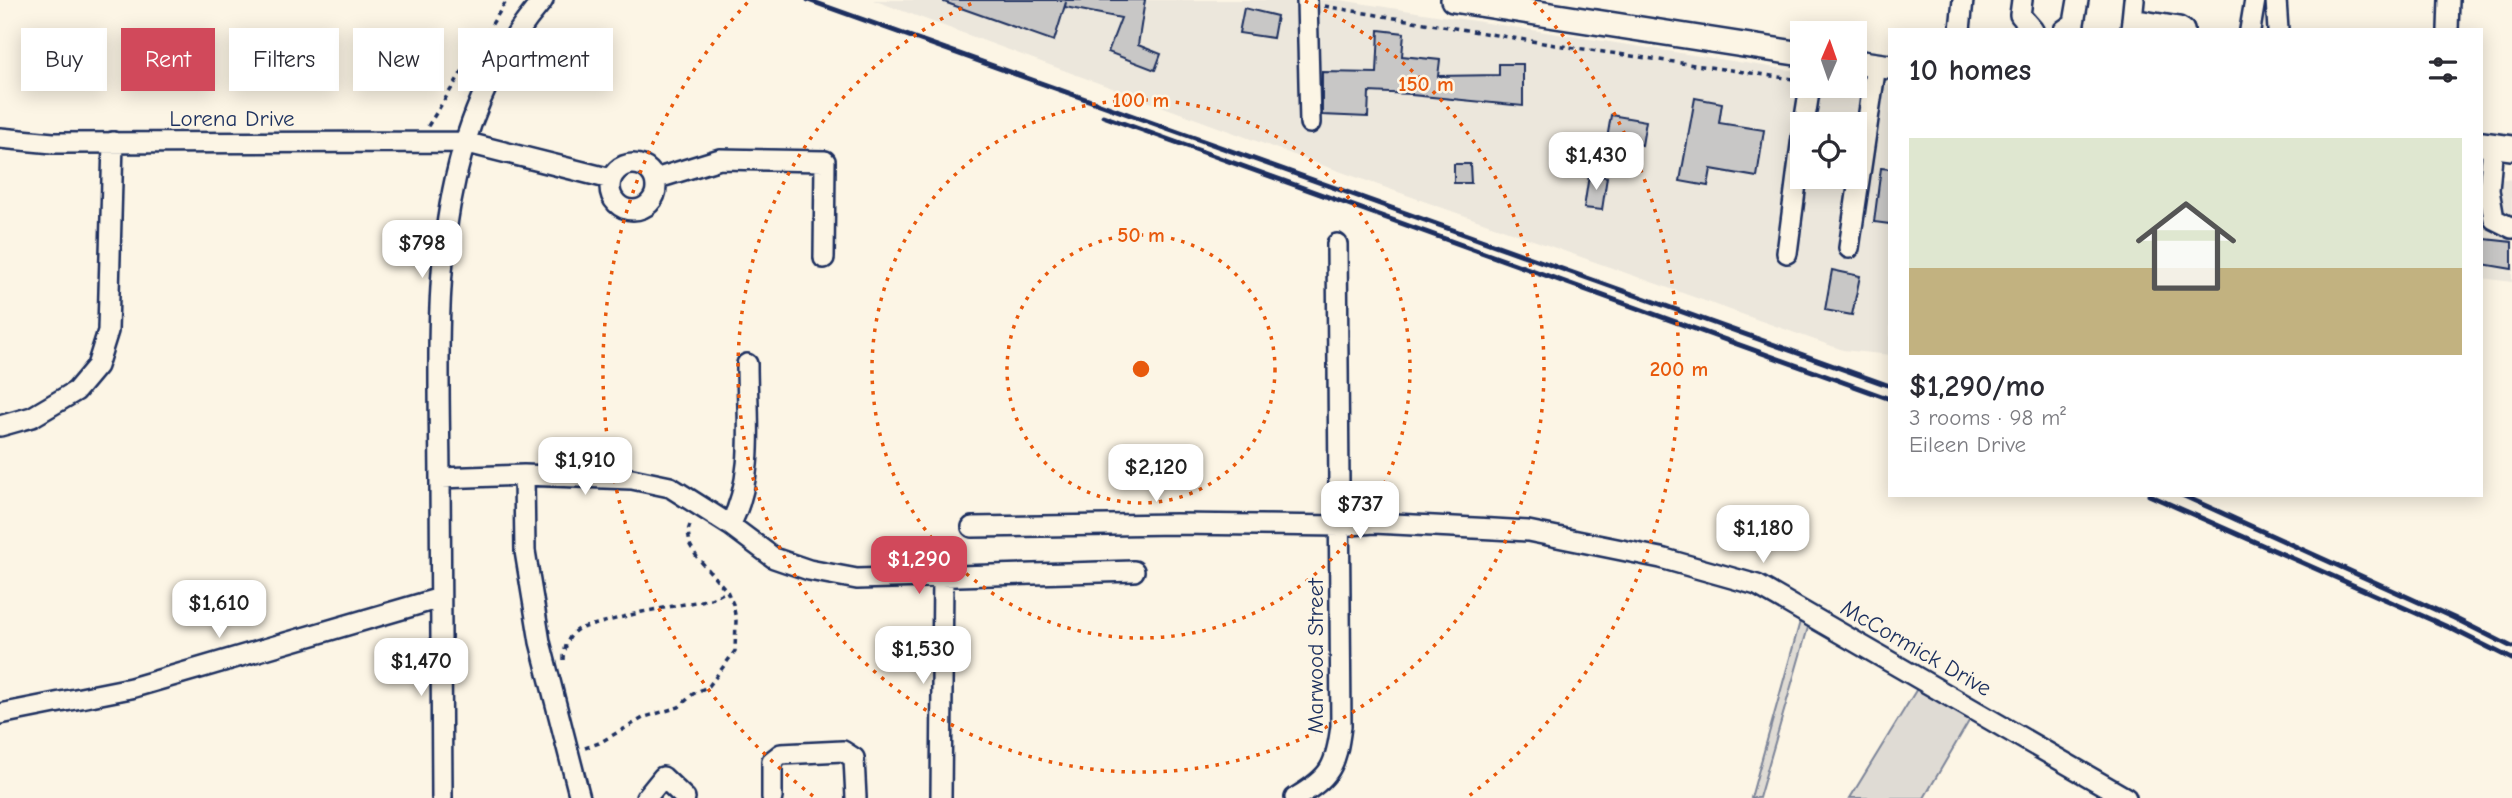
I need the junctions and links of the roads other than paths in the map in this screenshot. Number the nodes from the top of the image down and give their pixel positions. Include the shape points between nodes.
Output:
1 (543, 0) edge
2 (1453, 0) edge
3 (1963, 0) edge
4 (2022, 0) edge
5 (2078, 0) edge
6 (2255, 0) edge
7 (2276, 0) edge
8 (2449, 0) edge
9 (1307, 1) edge
10 (1516, 5) edge
11 (2132, 16) edge
12 (1960, 28) edge
13 (2031, 28) edge
14 (2067, 28) edge
15 (2181, 28) edge
16 (2250, 28) edge
17 (2278, 28) edge
18 (2448, 28) edge
19 (1790, 52) edge
20 (1874, 65) edge
21 (1310, 123) dead end
22 (0, 138) edge
23 (113, 142) junction
24 (464, 142) junction
25 (2496, 146) edge
26 (611, 179) junction
27 (655, 179) junction
28 (1795, 189) edge
29 (2512, 228) edge
30 (1337, 244) dead end
31 (1849, 248) dead end
32 (1787, 253) dead end
33 (824, 258) dead end
34 (747, 364) dead end
35 (0, 426) edge
36 (524, 475) junction
37 (440, 478) junction
38 (730, 525) junction
39 (1340, 526) junction
40 (972, 527) dead end
41 (1134, 571) dead end
42 (943, 575) junction
43 (440, 598) junction
44 (0, 714) edge
45 (1319, 790) edge
46 (442, 798) edge
47 (580, 798) edge
48 (646, 798) edge
49 (685, 798) edge
50 (772, 798) edge
51 (856, 798) edge
52 (942, 798) edge
53 (1295, 798) edge
54 (2126, 798) edge

1 - 24 street via 494,71
2 - 10 main road
3 - 12 street
4 - 13 street via 2020,15
5 - 14 street via 2074,23
6 - 16 street
7 - 17 street
8 - 18 street
9 - 21 street
10 - 19 main road
11 - 15 street
20 - 31 street
22 - 23 street, Lorena Drive
23 - 24 street, Lorena Drive
23 - 35 street via 108,331 97,366 76,391 32,417
24 - 26 street, Lorena Drive
24 - 37 street via 443,246
25 - 29 street via 2489,190 2494,219
26 - 27 street via 629,164 645,167
26 - 27 street via 614,200 633,211 652,201
27 - 33 street via 720,159 825,161
28 - 32 street
30 - 39 street, Marwood Street
34 - 38 street via 746,477
36 - 37 street
36 - 38 street via 632,479 670,486
36 - 47 street via 526,551 538,629 577,750
37 - 43 street
38 - 42 street via 775,558 809,570 857,579
39 - 40 street, McCormick Drive
39 - 45 street, Marwood Street via 1341,726 1332,769
39 - 54 street, McCormick Drive via 1374,523 1528,531 1661,558 1757,585
41 - 42 street
42 - 52 street
43 - 44 street via 131,688
43 - 46 street
45 - 53 street, Marwood Street
48 - 49 street via 663,777
50 - 51 street via 772,761 781,754 843,751 853,758

